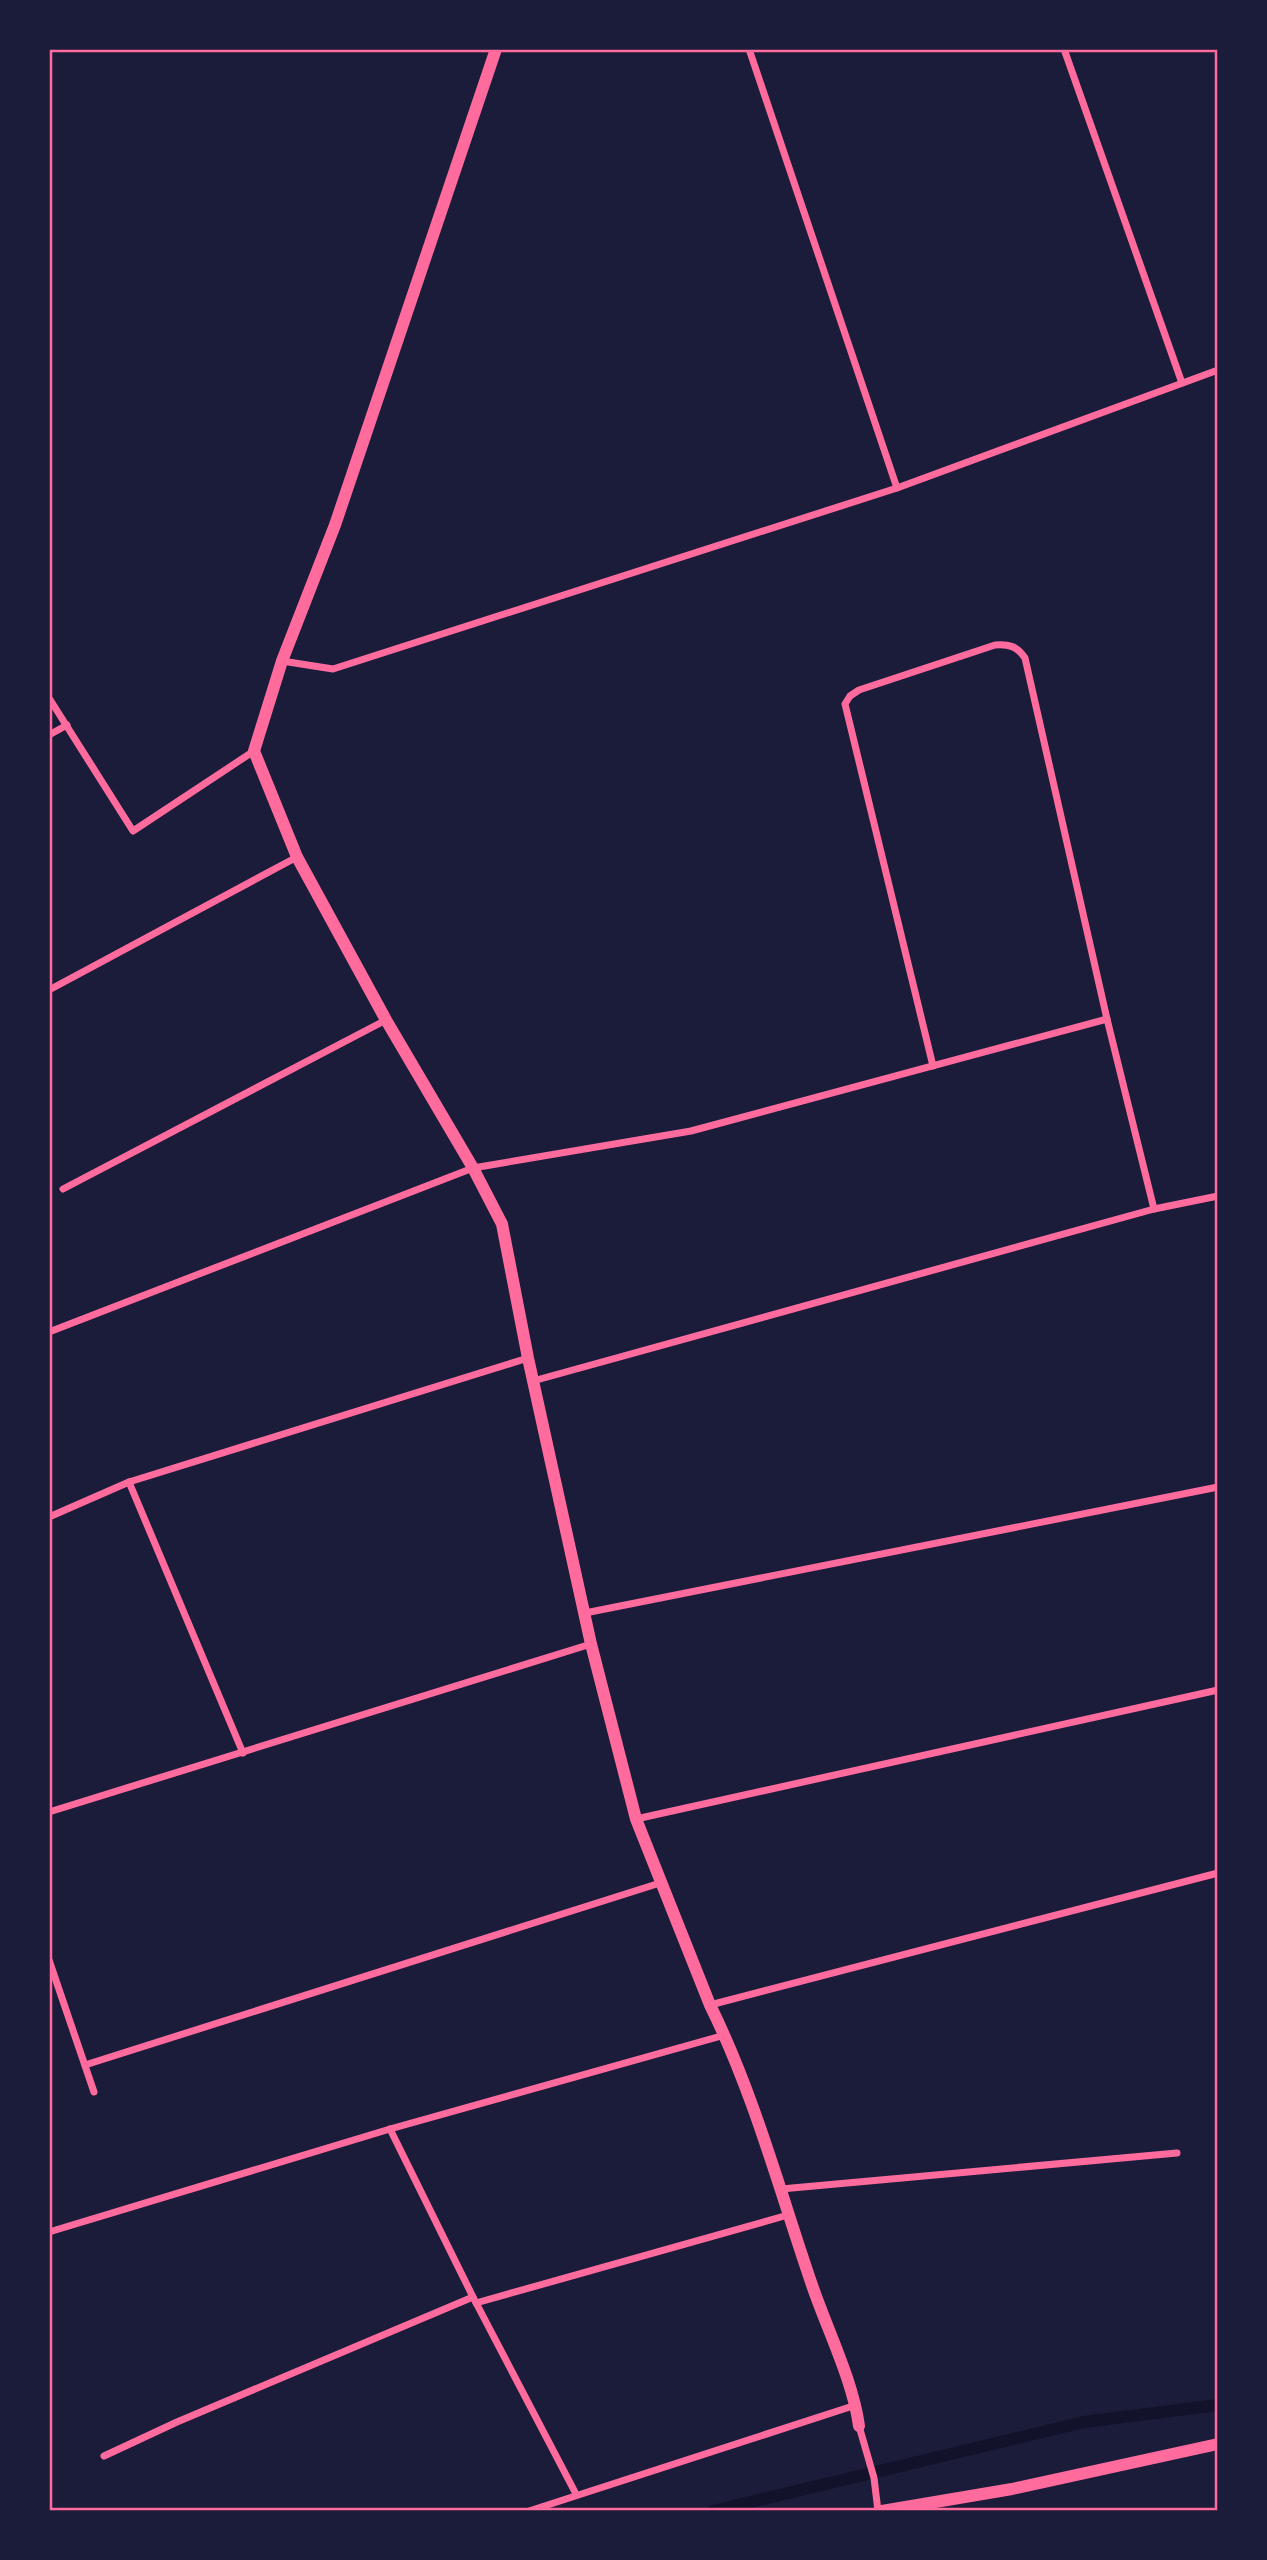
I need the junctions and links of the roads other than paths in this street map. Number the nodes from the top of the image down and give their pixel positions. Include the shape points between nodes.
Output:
1 (496, 49) edge
2 (749, 49) edge
3 (1064, 49) edge
4 (1218, 370) edge
5 (1182, 383) junction
6 (897, 488) junction
7 (282, 661) junction
8 (49, 698) edge
9 (66, 726) junction
10 (49, 735) edge
11 (254, 751) junction
12 (297, 857) junction
13 (49, 990) edge
14 (1107, 1019) junction
15 (386, 1020) junction
16 (933, 1066) junction
17 (473, 1168) junction
18 (63, 1189) dead end
19 (1218, 1196) edge
20 (1154, 1209) junction
21 (49, 1332) edge
22 (528, 1358) junction
23 (533, 1381) junction
24 (129, 1482) junction
25 (1218, 1487) edge
26 (49, 1517) edge
27 (585, 1613) junction
28 (591, 1644) junction
29 (1217, 1692) edge
30 (243, 1753) junction
31 (49, 1812) edge
32 (635, 1819) junction
33 (1218, 1873) edge
34 (660, 1883) junction
35 (49, 1960) edge
36 (710, 2005) junction
37 (725, 2035) junction
38 (85, 2065) junction
39 (94, 2092) dead end
40 (390, 2129) junction
41 (1177, 2153) dead end
42 (781, 2189) junction
43 (788, 2215) junction
44 (49, 2232) edge
45 (475, 2300) junction
46 (856, 2404) junction
47 (859, 2426) joint
48 (1218, 2444) edge
49 (104, 2456) dead end
50 (576, 2494) junction
51 (529, 2511) edge
52 (880, 2511) edge

1 - 7 street via 335,525
2 - 6 street
3 - 5 street
4 - 5 street
5 - 6 street
6 - 7 street via 333,669
7 - 11 street
8 - 9 street
9 - 10 street
9 - 11 street via 133,831
11 - 12 street
12 - 13 street
12 - 15 street
14 - 16 street
14 - 16 street via 1025,658 1019,649 995,645 859,690 845,704
14 - 20 street
15 - 17 street
15 - 18 street
16 - 17 street via 691,1131
17 - 21 street
17 - 22 street via 502,1224
19 - 20 street
20 - 23 street
22 - 23 street
22 - 24 street
23 - 27 street
24 - 26 street
24 - 30 street
25 - 27 street
27 - 28 street
28 - 30 street
28 - 32 street
29 - 32 street
30 - 31 street
32 - 34 street
33 - 36 street
34 - 36 street
34 - 38 street
35 - 38 street
36 - 37 street
37 - 40 street
37 - 42 street
38 - 39 street
40 - 44 street
40 - 45 street
41 - 42 street
42 - 43 street
43 - 45 street
43 - 46 street
45 - 49 street
45 - 50 street
46 - 47 street
46 - 50 street
47 - 52 street
48 - 52 street via 1012,2489
50 - 51 street

